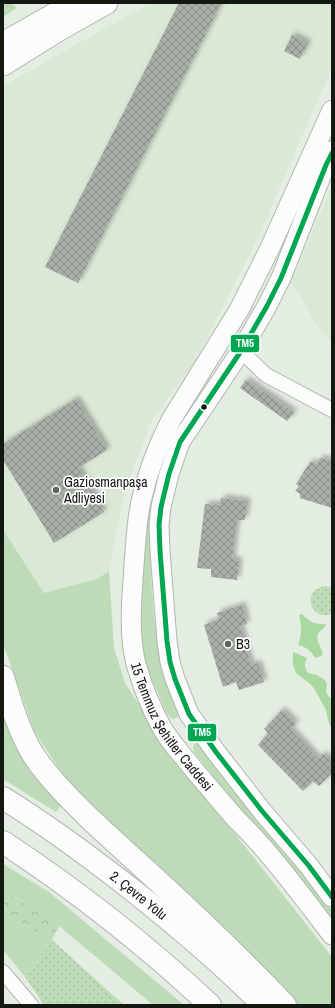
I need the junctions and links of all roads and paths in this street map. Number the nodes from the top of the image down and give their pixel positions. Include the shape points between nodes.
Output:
1 (73, 3) edge
2 (106, 3) edge
3 (3, 43) edge
4 (3, 65) edge
5 (332, 110) edge
6 (330, 156) edge
7 (241, 351) junction
8 (332, 410) edge
9 (3, 677) edge
10 (185, 705) junction
11 (156, 717) junction
12 (206, 737) junction
13 (186, 759) junction
14 (3, 798) edge
15 (3, 842) edge
16 (332, 897) edge
17 (332, 935) edge
18 (4, 974) edge
19 (30, 1005) edge
20 (210, 1005) edge
21 (263, 1005) edge
22 (285, 1005) edge

1 - 3 main road
2 - 4 main road
5 - 11 main road, 15 Temmuz Şehitler Caddesi via 239,310 161,439 143,491 132,594 132,636 136,664
6 - 7 main road, 15 Temmuz Şehitler Caddesi via 281,278
7 - 8 street via 266,374
7 - 10 main road, 15 Temmuz Şehitler Caddesi via 180,442 161,507 160,551 167,641 170,662
9 - 22 highway via 25,740 46,773
10 - 11 main road via 182,722 176,725 163,723
10 - 12 main road, 15 Temmuz Şehitler Caddesi
11 - 13 main road, 15 Temmuz Şehitler Caddesi
12 - 13 main road via 191,738 187,742
12 - 16 main road, 15 Temmuz Şehitler Caddesi
13 - 17 main road, 15 Temmuz Şehitler Caddesi via 269,854
14 - 21 highway, 2. Çevre Yolu via 70,842 161,912
15 - 20 highway via 110,919
18 - 19 street

